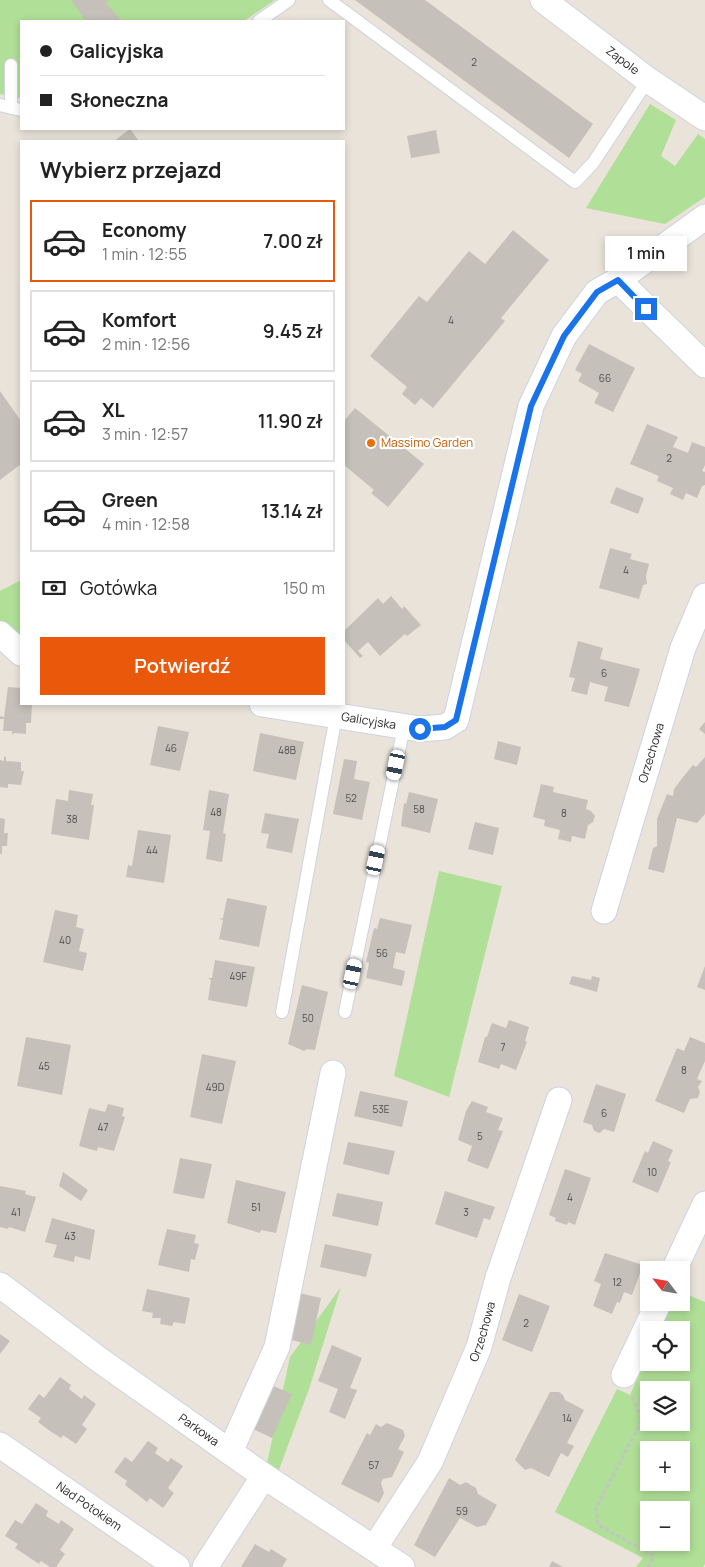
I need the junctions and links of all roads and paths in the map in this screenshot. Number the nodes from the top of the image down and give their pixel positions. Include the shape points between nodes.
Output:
1 (289, 0) edge
2 (329, 0) edge
3 (543, 0) edge
4 (259, 20) edge
5 (11, 65) dead end
6 (648, 80) junction
7 (11, 108) edge
8 (705, 118) edge
9 (705, 217) edge
10 (618, 280) junction
11 (705, 365) edge
12 (705, 596) edge
13 (0, 634) edge
14 (20, 652) edge
15 (268, 705) edge
16 (336, 716) junction
17 (404, 727) junction
18 (604, 911) dead end
19 (282, 1012) dead end
20 (345, 1012) dead end
21 (333, 1073) dead end
22 (559, 1100) dead end
23 (705, 1204) edge
24 (678, 1261) edge
25 (0, 1285) edge
26 (654, 1311) edge
27 (624, 1375) joint
28 (0, 1445) edge
29 (230, 1452) junction
30 (264, 1476) junction
31 (375, 1547) junction
32 (177, 1567) edge
33 (205, 1567) edge
34 (402, 1567) edge
35 (648, 1567) edge

1 - 4 lane
2 - 6 lane via 575,182 593,163
3 - 6 street, Zapole
5 - 7 lane
6 - 8 street, Zapole
9 - 10 street, Galicyjska
10 - 11 street
10 - 17 street, Galicyjska via 597,292 564,336 531,406 456,720 445,727
12 - 18 street, Orzechowa via 683,648
13 - 14 street
15 - 16 street, Galicyjska
16 - 17 street, Galicyjska
16 - 19 lane
17 - 20 lane
21 - 29 street via 276,1347
22 - 31 street, Orzechowa via 498,1278 479,1347 430,1462
23 - 24 street
25 - 29 street, Parkowa
26 - 27 street
27 - 35 path via 642,1420 596,1508 598,1525 654,1556
28 - 32 street, Nad Potokiem
29 - 30 street, Parkowa
30 - 31 street, Parkowa
30 - 33 street
31 - 34 street, Parkowa

